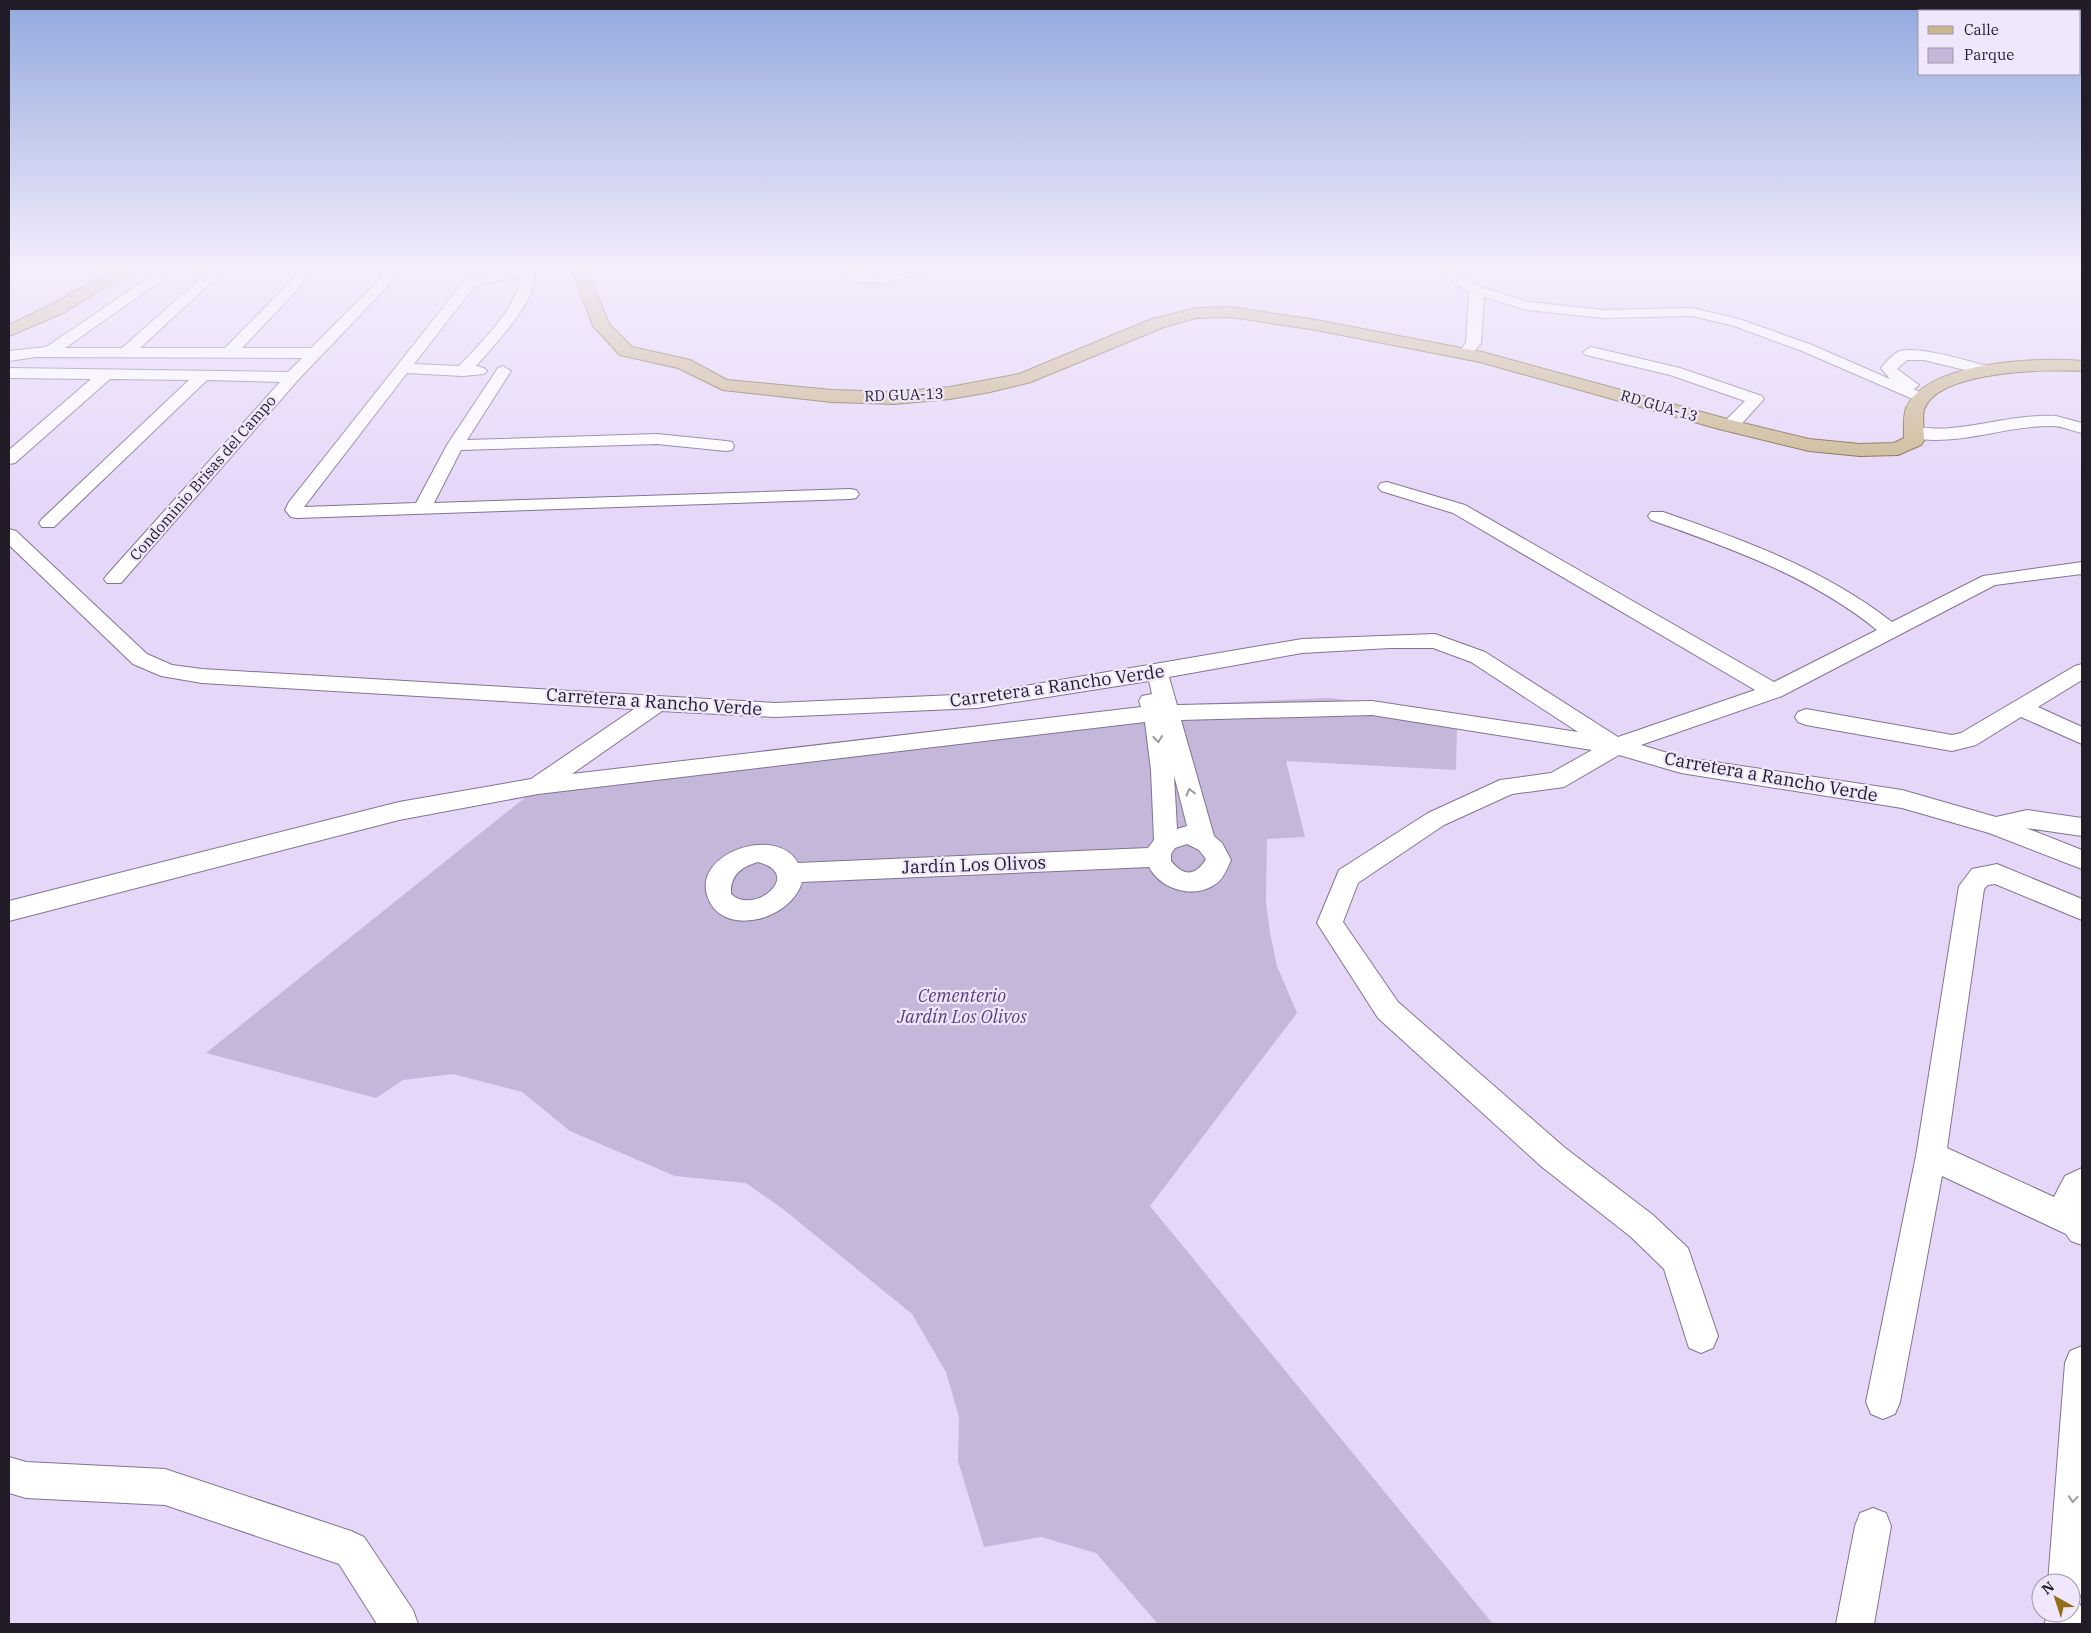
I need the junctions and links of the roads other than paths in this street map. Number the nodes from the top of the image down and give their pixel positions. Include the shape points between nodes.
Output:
1 (55, 344) edge
2 (135, 344) edge
3 (237, 344) edge
4 (324, 344) edge
5 (422, 344) edge
6 (487, 344) edge
7 (494, 344) edge
8 (619, 344) edge
9 (1107, 344) edge
10 (1415, 344) edge
11 (1473, 344) edge
12 (1797, 344) edge
13 (43, 352) junction
14 (126, 352) junction
15 (1592, 352) dead end
16 (229, 353) junction
17 (315, 354) junction
18 (1465, 354) junction
19 (9, 356) edge
20 (2082, 366) edge
21 (404, 368) junction
22 (463, 371) junction
23 (503, 371) junction
24 (1989, 371) junction
25 (9, 373) edge
26 (105, 374) junction
27 (203, 376) junction
28 (292, 377) junction
29 (1925, 396) junction
30 (1730, 426) junction
31 (2082, 428) edge
32 (1914, 433) junction
33 (455, 445) junction
34 (726, 446) dead end
35 (9, 458) edge
36 (1387, 487) dead end
37 (850, 494) dead end
38 (422, 509) junction
39 (1657, 516) dead end
40 (48, 523) dead end
41 (9, 535) edge
42 (2082, 568) edge
43 (114, 579) dead end
44 (1891, 631) junction
45 (2082, 671) edge
46 (1149, 674) junction
47 (1774, 691) junction
48 (659, 702) junction
49 (2020, 708) junction
50 (1162, 713) junction
51 (1806, 717) dead end
52 (2082, 736) edge
53 (1616, 746) junction
54 (538, 786) junction
55 (1996, 826) junction
56 (2082, 827) edge
57 (1203, 839) junction
58 (1161, 850) junction
59 (2082, 860) edge
60 (791, 873) dead end
61 (2082, 910) edge
62 (9, 911) edge
63 (1931, 1156) junction
64 (2082, 1182) edge
65 (2079, 1226) edge
66 (1701, 1336) dead end
67 (2082, 1363) edge
68 (1883, 1402) dead end
69 (9, 1475) edge
70 (1872, 1526) dead end
71 (2068, 1573) edge
72 (399, 1624) edge
73 (1855, 1624) edge

1 - 13 street, Condominio Brisas del Campo
2 - 14 street
3 - 16 street
4 - 17 street, Condominio Brisas del Campo
5 - 21 street
6 - 22 street
7 - 23 street
8 - 9 main road, RD GUA-13 via 626,351 684,364 723,385 894,398 990,387 1025,378
10 - 18 main road, RD GUA-13
11 - 18 street
12 - 29 street
13 - 14 street, Condominio Brisas del Campo
13 - 19 street, Condominio Brisas del Campo
13 - 25 street, Condominio Brisas del Campo
14 - 16 street, Condominio Brisas del Campo
15 - 30 street via 1675,371 1754,397 1756,402
16 - 17 street, Condominio Brisas del Campo
17 - 28 street, Condominio Brisas del Campo
18 - 30 main road, RD GUA-13
20 - 24 main road via 2056,363
21 - 22 street
21 - 38 street via 294,510 297,513
22 - 23 street
23 - 33 street
24 - 29 main road via 1952,379
24 - 29 street via 1914,354 1903,355 1889,368 1891,372
25 - 26 street, Condominio Brisas del Campo
26 - 27 street, Condominio Brisas del Campo
26 - 35 street
27 - 28 street, Condominio Brisas del Campo
27 - 40 street
28 - 43 street, Condominio Brisas del Campo
29 - 32 main road via 1914,408
30 - 32 main road, RD GUA-13 via 1809,445 1860,450 1898,449 1914,441
31 - 32 street via 2054,421 2028,422 1951,435
33 - 34 street via 657,439
33 - 38 street
36 - 47 street via 1459,509
37 - 38 street
39 - 44 street via 1739,545 1847,597
41 - 48 street, Carretera a Rancho Verde via 140,659 168,671
42 - 44 street via 1990,580
44 - 47 street
45 - 49 street
46 - 48 street, Carretera a Rancho Verde via 977,701 775,710
46 - 50 street
46 - 53 street, Carretera a Rancho Verde via 1302,646 1435,641 1478,657
47 - 53 street
48 - 54 street
49 - 51 street via 1968,739 1952,743
49 - 52 street
50 - 53 street via 1372,708
50 - 54 street
57 -> 50 street
50 -> 58 street
53 - 55 street, Carretera a Rancho Verde via 1682,765 1902,799
53 - 66 street via 1556,781 1508,786 1436,819 1348,877 1330,924 1388,1010 1553,1157 1642,1226 1677,1258
54 - 62 street via 400,811
55 - 56 street via 2027,819
55 - 59 street, Carretera a Rancho Verde
57 - 58 street via 1172,838
57 - 58 street via 1214,848 1219,860 1215,872 1204,880 1188,883 1172,879 1161,869
58 - 60 street, Jardín Los Olivos
61 - 63 street via 1997,874 1981,876 1972,886
63 - 65 street
63 - 68 street
64 - 65 street via 2073,1186 2068,1196 2069,1208
67 -> 71 street
69 - 72 street via 26,1480 165,1487 351,1550
70 - 73 street

